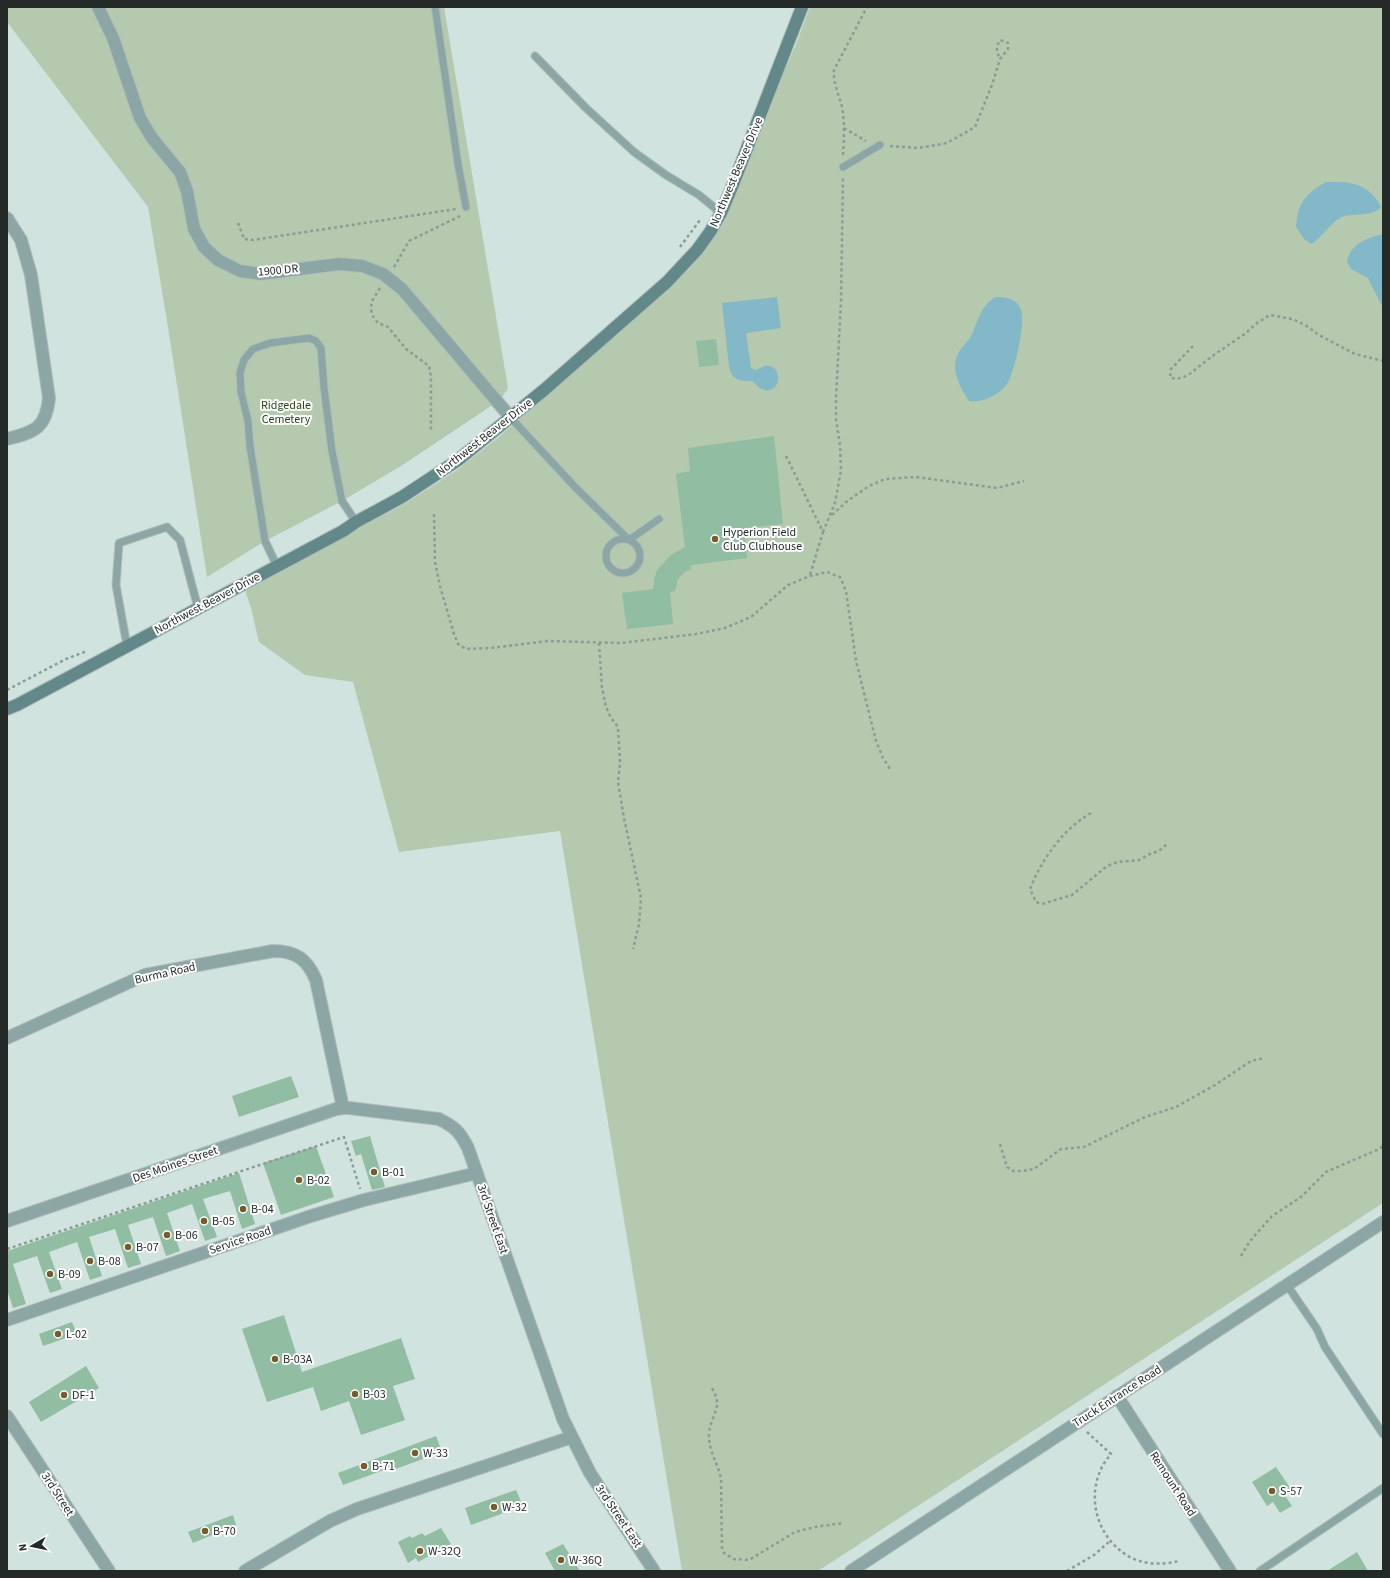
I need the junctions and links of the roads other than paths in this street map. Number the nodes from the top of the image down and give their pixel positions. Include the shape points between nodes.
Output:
1 (98, 7) edge
2 (435, 7) edge
3 (802, 7) edge
4 (535, 56) dead end
5 (880, 145) road end
6 (843, 167) road end
7 (466, 207) road end
8 (717, 209) junction
9 (7, 218) edge
10 (511, 418) junction
11 (7, 439) edge
12 (659, 519) dead end
13 (356, 522) junction
14 (629, 540) junction
15 (277, 566) junction
16 (198, 608) junction
17 (127, 646) junction
18 (7, 708) edge
19 (7, 1038) edge
20 (343, 1108) junction
21 (477, 1173) junction
22 (7, 1221) edge
23 (1383, 1222) edge
24 (1287, 1285) junction
25 (7, 1320) edge
26 (1117, 1396) junction
27 (7, 1416) edge
28 (1383, 1434) edge
29 (572, 1438) junction
30 (1383, 1488) edge
31 (109, 1571) edge
32 (245, 1571) edge
33 (654, 1571) edge
34 (851, 1571) edge
35 (1230, 1571) edge
36 (1260, 1571) edge

1 - 10 street, 1900 DR via 113,38 140,118 152,138 180,172 187,191 194,229 204,246 218,260 240,271 261,274 339,264 362,266 383,274 402,289
2 - 7 lane
3 - 8 main road, Northwest Beaver Drive
4 - 8 lane via 634,152 699,194
5 - 6 lane
8 - 10 main road, Northwest Beaver Drive via 710,232 698,250 667,282
9 - 11 street via 21,240 31,275 50,398 48,412 41,425 32,432
10 - 13 main road, Northwest Beaver Drive via 458,460 402,497
10 - 14 lane via 574,487
12 - 14 lane
13 - 15 main road, Northwest Beaver Drive
13 - 15 lane via 342,500 339,488 332,451 321,348 316,341 309,338 270,342 253,349 244,360 240,372 241,392 248,422 265,541
14 - 14 lane via 618,540 607,550 608,565 618,573 633,571 640,562 640,550
15 - 16 main road, Northwest Beaver Drive
16 - 17 main road, Northwest Beaver Drive
16 - 17 lane via 180,540 167,527 119,543 116,585
17 - 18 main road, Northwest Beaver Drive via 18,705
19 - 20 street, Burma Road via 146,975 273,951 286,952 299,956 310,967 316,980
20 - 21 street, 3rd Street East via 439,1119 452,1125 468,1148
20 - 22 street, Des Moines Street
21 - 25 street, Service Road via 364,1200 310,1216
21 - 29 street, 3rd Street East via 563,1419
23 - 24 street, Truck Entrance Road
24 - 26 street, Truck Entrance Road
24 - 28 lane
26 - 34 street, Truck Entrance Road
26 - 35 street, Remount Road
27 - 31 street, 3rd Street
29 - 32 street via 357,1509 330,1521
29 - 33 street, 3rd Street East via 590,1473
30 - 36 lane

